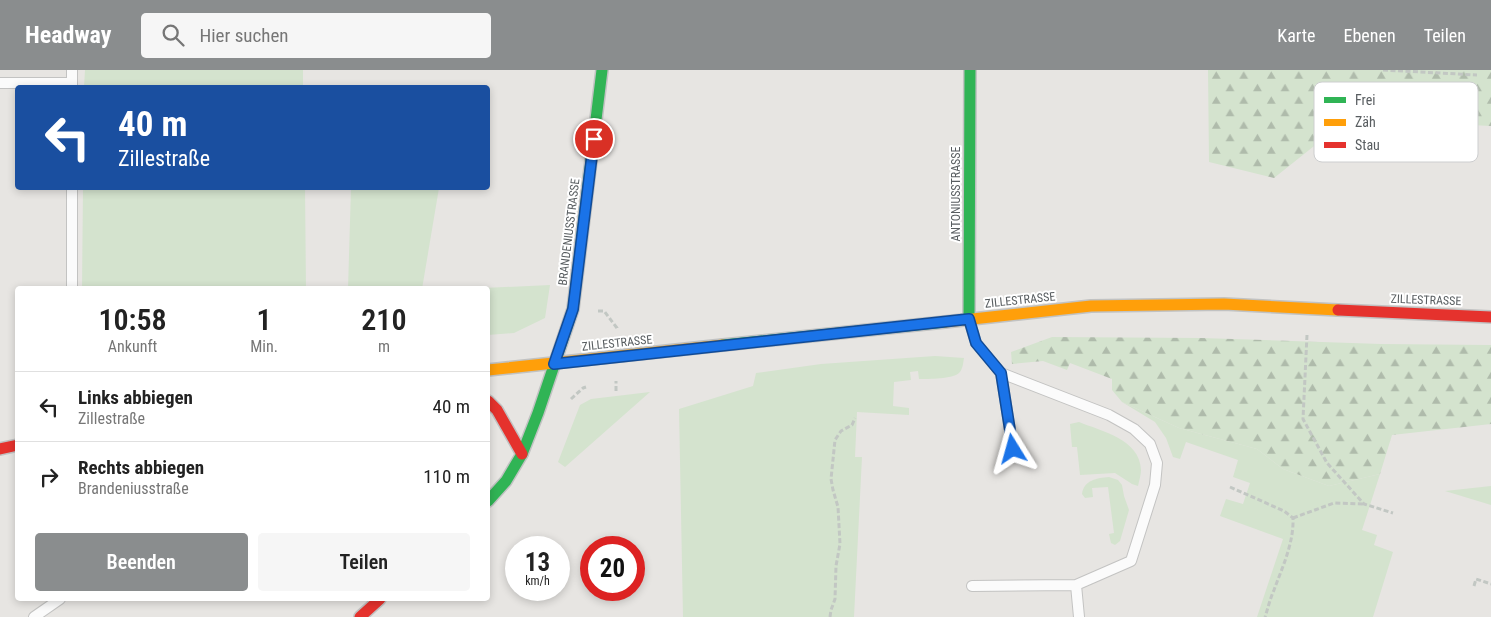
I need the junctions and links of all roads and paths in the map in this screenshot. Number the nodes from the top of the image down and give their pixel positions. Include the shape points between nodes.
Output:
1 (72, 70) edge
2 (602, 70) edge
3 (970, 70) edge
4 (1383, 70) edge
5 (1477, 75) dead end
6 (0, 83) edge
7 (72, 85) edge
8 (72, 190) edge
9 (72, 286) edge
10 (1306, 309) junction
11 (604, 312) dead end
12 (1491, 316) edge
13 (969, 319) junction
14 (617, 328) dead end
15 (554, 364) junction
16 (490, 370) edge
17 (1001, 373) junction
18 (625, 382) dead end
19 (611, 384) dead end
20 (590, 387) dead end
21 (570, 400) dead end
22 (490, 403) edge
23 (855, 418) dead end
24 (15, 446) edge
25 (0, 449) edge
26 (1013, 449) dead end
27 (522, 454) junction
28 (1230, 487) dead end
29 (490, 499) edge
30 (1364, 504) junction
31 (1393, 513) dead end
32 (1293, 518) junction
33 (1491, 584) edge
34 (1076, 585) junction
35 (972, 586) dead end
36 (1474, 586) dead end
37 (57, 601) edge
38 (378, 601) edge
39 (34, 617) edge
40 (360, 617) edge
41 (830, 617) edge
42 (1079, 617) edge
43 (1265, 617) edge

1 - 7 lane
2 - 15 main road, BRANDENIUSSTRASSE via 573,309
3 - 13 main road, ANTONIUSSTRASSE
4 - 5 path
6 - 7 lane
8 - 9 lane
10 - 12 main road, ZILLESTRASSE
10 - 13 main road, ZILLESTRASSE via 1224,304 1092,306
10 - 30 path via 1303,419 1327,463
11 - 14 path
13 - 15 main road, ZILLESTRASSE
13 - 17 lane via 976,343
15 - 16 main road, ZILLESTRASSE
15 - 27 main road, BRANDENIUSSTRASSE
17 - 26 lane
17 - 34 lane via 1134,428 1150,444 1157,463 1155,485 1131,561
18 - 19 path
20 - 21 path via 583,388
22 - 27 main road
23 - 41 path via 835,440 831,478 838,507 840,544 835,599
24 - 25 main road
27 - 29 main road, BRANDENIUSSTRASSE via 506,481
28 - 32 path via 1284,510
30 - 31 path
30 - 32 path via 1334,503
32 - 43 path via 1290,541
33 - 36 path via 1476,579
34 - 35 lane
34 - 42 lane
37 - 39 lane
38 - 40 main road

